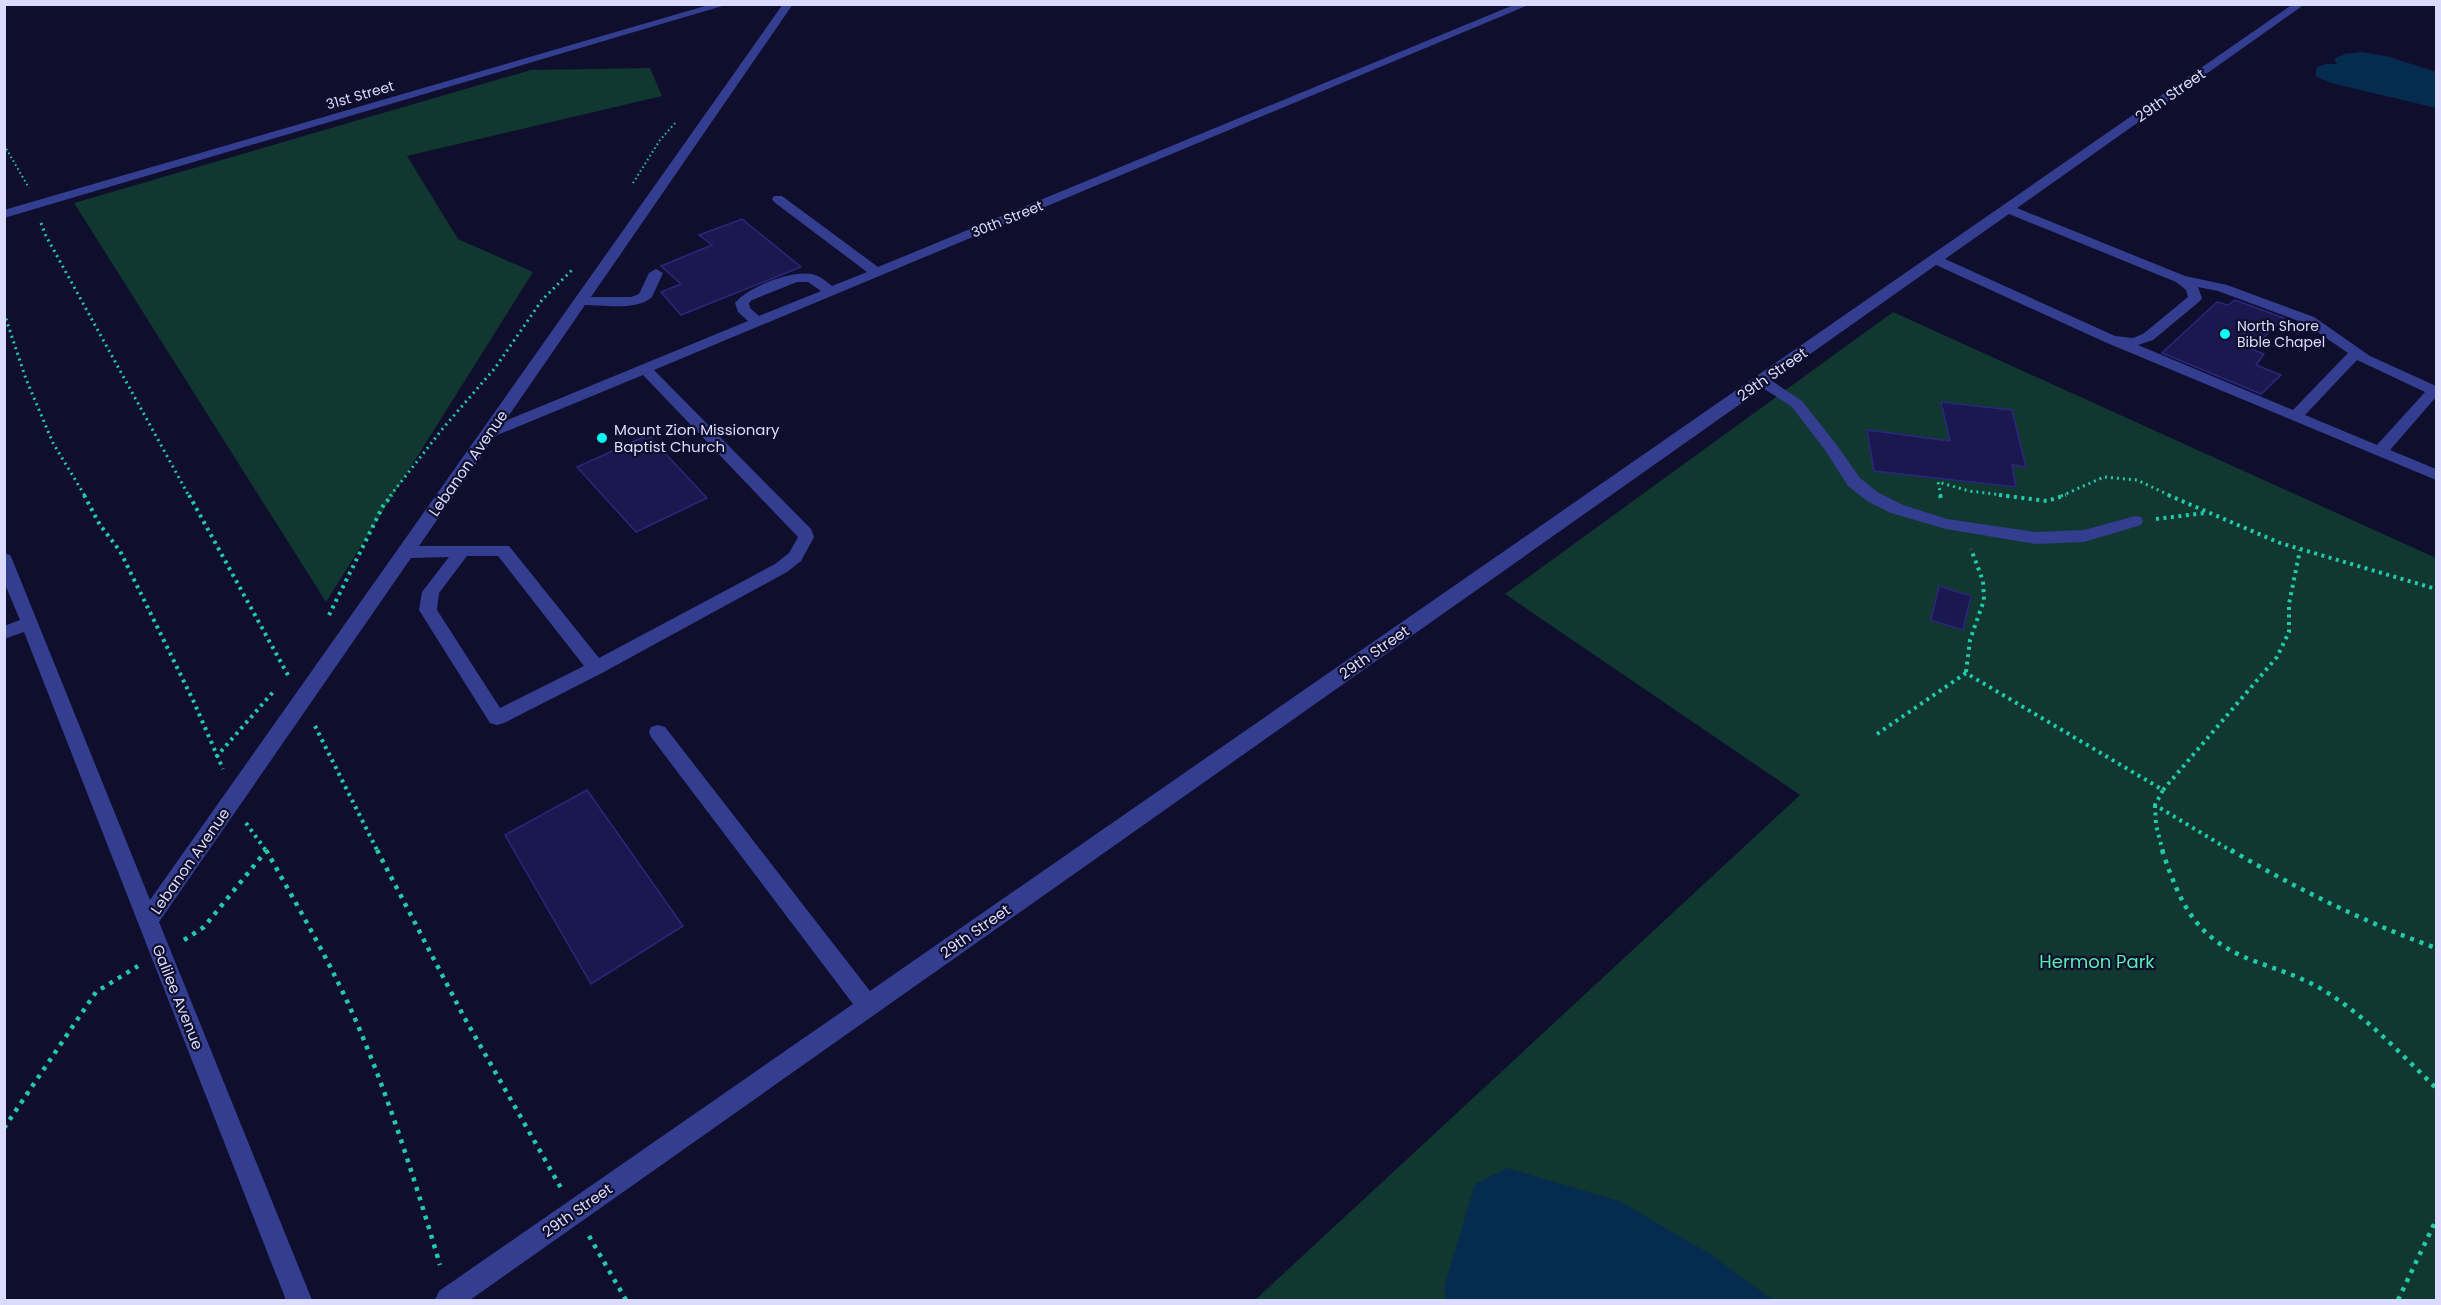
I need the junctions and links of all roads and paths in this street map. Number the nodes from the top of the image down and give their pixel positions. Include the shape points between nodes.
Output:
1 (724, 4) edge
2 (788, 4) edge
3 (1491, 4) edge
4 (1526, 4) edge
5 (2300, 4) edge
6 (1509, 12) junction
7 (681, 116) dead end
8 (4, 145) edge
9 (630, 188) dead end
10 (30, 192) dead end
11 (778, 200) dead end
12 (2007, 209) junction
13 (4, 214) edge
14 (40, 220) dead end
15 (1935, 260) junction
16 (580, 262) dead end
17 (656, 273) dead end
18 (877, 273) junction
19 (2181, 279) junction
20 (831, 292) junction
21 (581, 301) junction
22 (4, 312) edge
23 (757, 322) junction
24 (2112, 340) junction
25 (2356, 353) junction
26 (645, 369) junction
27 (1762, 381) junction
28 (2436, 391) edge
29 (2294, 417) junction
30 (489, 433) junction
31 (2379, 452) junction
32 (2436, 475) edge
33 (2206, 513) junction
34 (2135, 521) joint
35 (1954, 525) junction
36 (463, 550) junction
37 (2300, 550) junction
38 (406, 552) junction
39 (4, 560) edge
40 (2436, 589) edge
41 (324, 622) dead end
42 (30, 623) junction
43 (4, 633) edge
44 (294, 667) dead end
45 (596, 668) junction
46 (1966, 673) junction
47 (288, 675) junction
48 (317, 731) dead end
49 (658, 732) dead end
50 (1877, 734) dead end
51 (216, 757) junction
52 (225, 773) dead end
53 (2163, 790) junction
54 (2155, 805) junction
55 (249, 829) dead end
56 (266, 851) junction
57 (148, 921) junction
58 (197, 932) dead end
59 (2436, 948) edge
60 (129, 972) dead end
61 (868, 1006) junction
62 (2436, 1089) edge
63 (4, 1128) edge
64 (556, 1180) dead end
65 (2436, 1220) edge
66 (589, 1236) dead end
67 (440, 1265) dead end
68 (299, 1300) edge
69 (447, 1300) edge
70 (626, 1300) edge
71 (2398, 1300) edge

1 - 13 street, 31st Street
2 - 21 street, Lebanon Avenue
3 - 6 street
4 - 6 street, 30th Street
5 - 12 street, 29th Street
6 - 18 street, 30th Street
7 - 9 path via 660,140
8 - 10 path
11 - 18 street
12 - 15 street, 29th Street
12 - 19 street
14 - 47 path
15 - 24 street
15 - 27 street, 29th Street
16 - 41 path via 542,300 495,368 383,506
17 - 21 street via 645,297 632,302
18 - 20 street, 30th Street
19 - 24 street via 2192,288 2195,298 2148,337 2134,342
19 - 25 street via 2222,288 2309,320
20 - 23 street, 30th Street
20 - 23 street via 805,277 747,297 743,309
21 - 30 street, Lebanon Avenue
22 - 51 path via 53,443 100,525 120,551 193,700
23 - 26 street, 30th Street
24 - 29 street
25 - 28 street
25 - 29 street
26 - 30 street, 30th Street
26 - 45 street via 806,537 795,556 781,568
27 - 35 street via 1797,404 1854,482 1873,497 1897,509
27 - 61 street, 29th Street
28 - 31 street
29 - 31 street
30 - 38 street, Lebanon Avenue
31 - 32 street
33 - 34 path
33 - 35 path via 2137,480 2104,477 2047,501 1969,491 1938,482
33 - 37 path
34 - 35 street via 2084,536 2035,538
35 - 46 path via 1983,581 1984,600 1970,640
36 - 38 street
36 - 45 street via 503,550
36 - 45 street via 431,592 428,610 497,718
37 - 40 path
37 - 53 path via 2289,604 2289,632 2277,657
38 - 57 street, Lebanon Avenue
39 - 42 street, Galilee Avenue
42 - 43 street
42 - 57 street, Galilee Avenue
44 - 47 path
46 - 50 path
46 - 53 path
47 - 51 path
48 - 64 path via 438,967
49 - 61 street
51 - 52 path
53 - 54 path
54 - 59 path via 2300,891 2375,926
54 - 62 path via 2158,840 2166,864 2195,922 2213,940 2234,952 2318,987 2364,1022
55 - 56 path
56 - 58 path
56 - 67 path via 325,956 366,1044 410,1165
57 - 68 street, Galilee Avenue
60 - 63 path via 96,992
61 - 69 street, 29th Street
65 - 71 path
66 - 70 path

